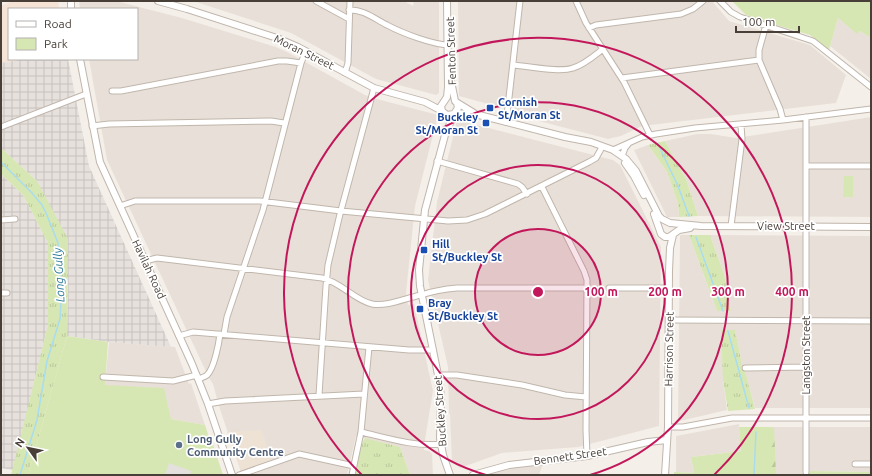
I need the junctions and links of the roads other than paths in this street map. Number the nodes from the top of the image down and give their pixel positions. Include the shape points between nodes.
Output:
1 (70, 1) edge
2 (158, 1) edge
3 (316, 1) edge
4 (350, 1) edge
5 (447, 1) edge
6 (450, 1) edge
7 (520, 1) edge
8 (576, 1) edge
9 (703, 1) edge
10 (720, 1) edge
11 (71, 8) edge
12 (350, 10) junction
13 (349, 19) junction
14 (766, 25) junction
15 (589, 28) junction
16 (448, 45) junction
17 (603, 50) junction
18 (306, 51) junction
19 (80, 60) edge
20 (759, 60) junction
21 (301, 63) junction
22 (513, 65) junction
23 (345, 73) junction
24 (622, 78) junction
25 (871, 87) edge
26 (374, 88) junction
27 (112, 91) dead end
28 (86, 94) junction
29 (444, 101) junction
30 (425, 102) junction
31 (456, 102) junction
32 (871, 109) edge
33 (443, 112) junction
34 (455, 114) junction
35 (479, 115) junction
36 (806, 117) junction
37 (783, 120) junction
38 (505, 122) junction
39 (284, 123) junction
40 (741, 125) junction
41 (92, 126) junction
42 (1, 127) edge
43 (445, 135) junction
44 (650, 135) junction
45 (566, 137) junction
46 (630, 142) junction
47 (601, 149) junction
48 (613, 150) junction
49 (619, 155) junction
50 (437, 161) junction
51 (806, 166) junction
52 (871, 166) edge
53 (542, 187) junction
54 (527, 194) junction
55 (265, 201) junction
56 (120, 206) junction
57 (341, 211) junction
58 (424, 218) junction
59 (15, 219) dead end
60 (1, 220) edge
61 (669, 223) junction
62 (701, 226) junction
63 (731, 226) junction
64 (807, 226) junction
65 (871, 227) edge
66 (660, 230) junction
67 (674, 234) junction
68 (665, 237) junction
69 (145, 261) junction
70 (244, 269) junction
71 (669, 271) junction
72 (326, 279) junction
73 (587, 288) junction
74 (608, 288) dead end
75 (669, 288) junction
76 (422, 294) junction
77 (669, 320) junction
78 (806, 321) junction
79 (871, 321) edge
80 (222, 334) junction
81 (180, 336) junction
82 (322, 343) junction
83 (369, 347) junction
84 (433, 350) junction
85 (806, 367) junction
86 (745, 368) dead end
87 (438, 375) junction
88 (103, 377) dead end
89 (198, 377) junction
90 (364, 394) junction
91 (319, 395) junction
92 (586, 397) junction
93 (208, 404) junction
94 (806, 418) junction
95 (871, 418) edge
96 (668, 427) junction
97 (361, 432) junction
98 (667, 440) junction
99 (441, 444) junction
100 (587, 456) junction
101 (855, 464) dead end
102 (871, 464) edge
103 (354, 466) junction
104 (806, 472) dead end
105 (232, 475) edge
106 (239, 475) edge
107 (352, 475) edge
108 (450, 475) edge
109 (473, 475) edge
110 (665, 475) edge

1 - 11 street
2 - 18 street, Moran Street via 268,35
3 - 13 street
4 - 12 street
5 - 16 street, Fenton Street
6 - 16 street, Fenton Street
7 - 22 street
8 - 15 street
9 - 15 street via 681,14
10 - 14 street via 735,15
12 - 13 street
12 - 16 street via 360,11 408,34
13 - 23 street via 348,63
14 - 20 street
14 - 25 street via 813,40
15 - 17 street
16 - 29 street, Fenton Street via 448,87
16 - 31 street, Fenton Street via 450,80
17 - 22 street via 568,70
17 - 24 street
18 - 21 street
18 - 23 street, Moran Street
19 - 28 street, Havilah Road
20 - 24 street
20 - 37 street
21 - 27 street via 278,61
21 - 39 street
22 - 38 street
23 - 26 street, Moran Street
24 - 44 street
26 - 30 street, Moran Street
26 - 57 street
28 - 41 street, Havilah Road
28 - 42 street
29 - 30 street, Moran Street
29 - 31 street via 450,99
29 - 33 street via 441,106
30 - 33 street, Moran Street
31 - 34 street via 458,108
31 - 35 street
32 - 36 street
33 - 34 street via 449,116
33 - 43 street, Buckley Street
34 - 35 street
34 - 43 street, Buckley Street
35 - 38 street
36 - 37 street
36 - 51 street, Langston Street
37 - 40 street
38 - 45 street
39 - 41 street via 251,121
39 - 55 street
40 - 44 street via 695,128
40 - 63 street via 742,139
41 - 56 street, Havilah Road via 100,162
43 - 50 street, Buckley Street
44 - 46 street
45 - 47 street
45 - 48 street
46 - 48 street
46 - 49 street
47 - 49 street
47 - 53 street via 593,160
48 - 49 street
49 - 61 street via 636,171 659,216
49 - 66 street via 634,176
50 - 54 street via 518,184
50 - 58 street, Buckley Street
51 - 52 street
51 - 64 street, Langston Street
53 - 54 street
53 - 73 street via 585,274
54 - 58 street via 473,219 454,221
55 - 56 street via 135,201
55 - 57 street
55 - 70 street
56 - 69 street, Havilah Road
57 - 58 street
57 - 72 street
58 - 76 street, Buckley Street via 419,259
59 - 60 street
61 - 62 street, View Street
61 - 66 street via 662,225
61 - 67 street via 675,228
62 - 63 street, View Street
62 - 67 street, View Street
63 - 64 street, View Street
64 - 65 street, View Street
64 - 78 street, Langston Street
66 - 68 street
67 - 68 street
67 - 71 street, Harrison Street via 670,248
68 - 71 street, Harrison Street
69 - 70 street via 157,258
69 - 81 street, Havilah Road
70 - 72 street
70 - 80 street
71 - 75 street, Harrison Street
72 - 76 street via 371,304 387,304
72 - 82 street
73 - 76 street via 457,288
73 - 92 street
74 - 75 street
75 - 77 street, Harrison Street
76 - 84 street, Buckley Street
77 - 78 street
77 - 96 street, Harrison Street
78 - 79 street
78 - 85 street, Langston Street
80 - 81 street via 191,332
80 - 82 street
80 - 89 street via 211,370 206,376
81 - 89 street, Havilah Road
82 - 83 street
82 - 91 street
83 - 84 street
83 - 90 street
84 - 87 street, Buckley Street
85 - 86 street
85 - 94 street, Langston Street
87 - 92 street via 457,375
87 - 99 street, Buckley Street via 441,396
88 - 89 street via 173,381
89 - 93 street, Havilah Road
90 - 91 street
90 - 97 street
91 - 93 street
92 - 100 street
93 - 105 street, Havilah Road
94 - 95 street
94 - 96 street via 732,418 683,427
94 - 104 street, Langston Street
96 - 98 street, Harrison Street
97 - 99 street via 398,440
97 - 103 street
98 - 100 street, Bennett Street
98 - 110 street, Harrison Street
99 - 108 street, Buckley Street
100 - 109 street, Bennett Street via 509,465
101 - 102 street
103 - 106 street via 299,454
103 - 107 street

